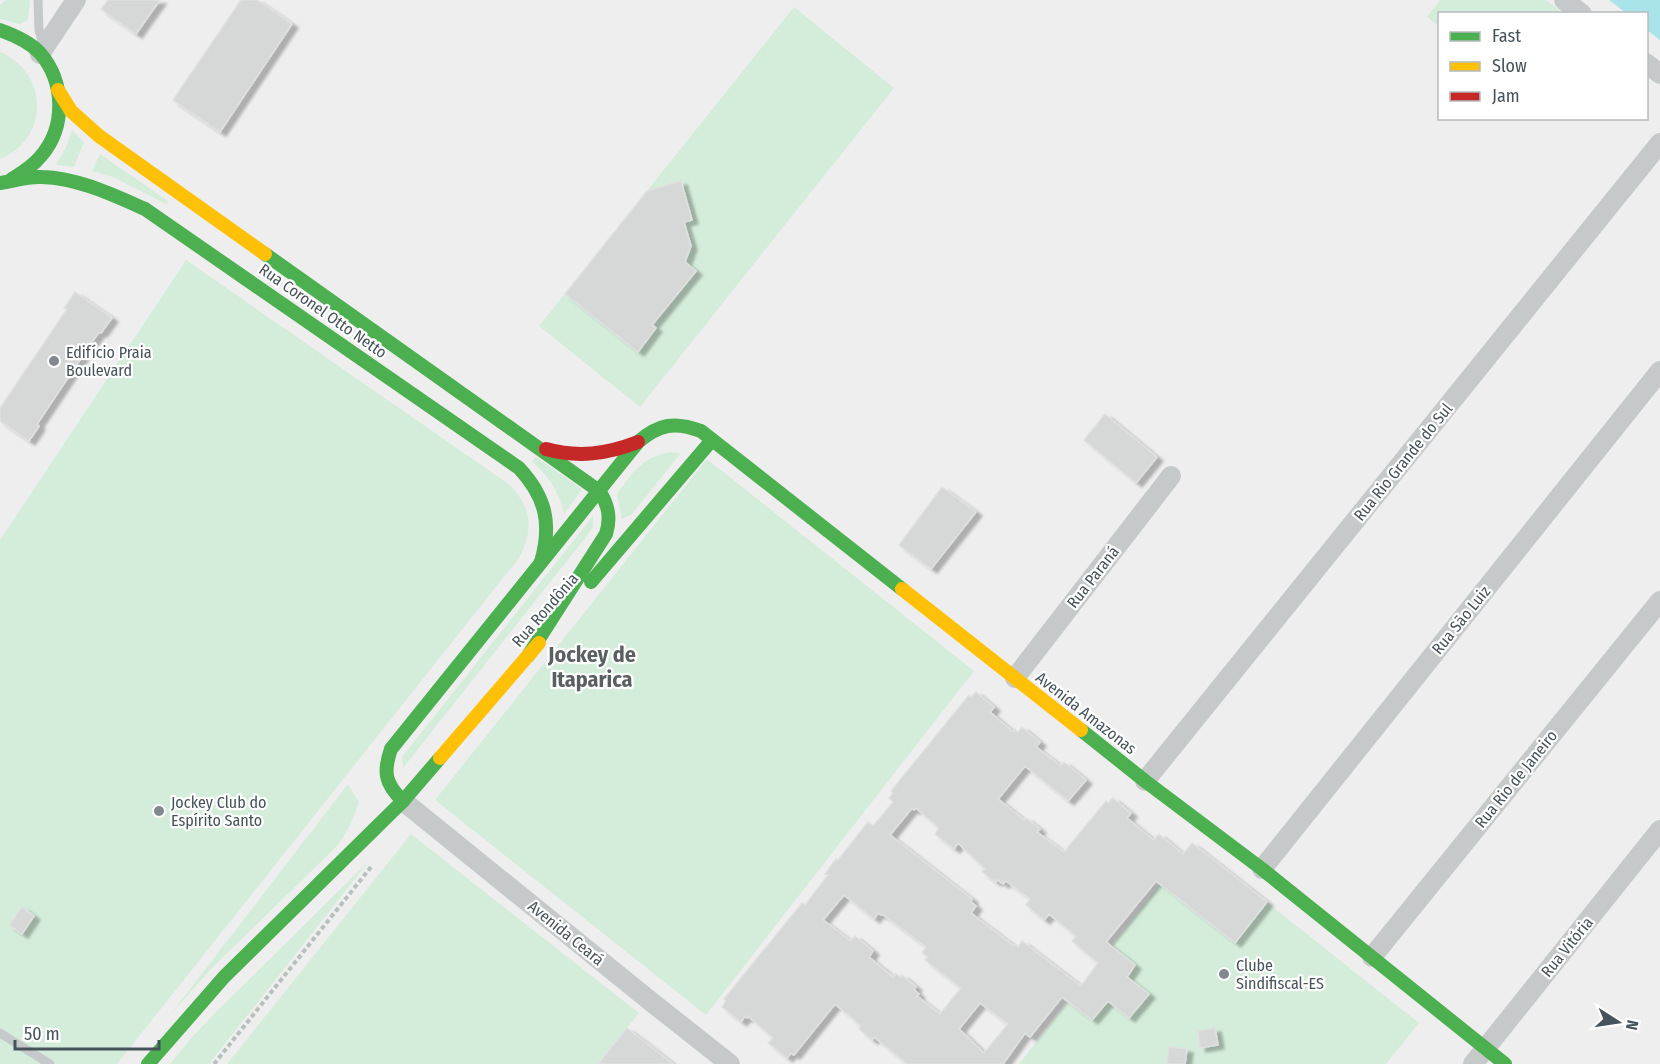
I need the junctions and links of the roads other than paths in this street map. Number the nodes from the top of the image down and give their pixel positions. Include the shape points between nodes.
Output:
1 (38, 0) edge
2 (76, 0) edge
3 (1564, 0) edge
4 (1579, 12) edge
5 (0, 30) edge
6 (44, 56) junction
7 (1648, 64) edge
8 (1660, 74) edge
9 (58, 90) junction
10 (1660, 143) edge
11 (0, 183) edge
12 (1660, 371) edge
13 (712, 440) junction
14 (638, 442) junction
15 (535, 446) junction
16 (1171, 476) dead end
17 (599, 491) junction
18 (541, 564) junction
19 (1660, 601) edge
20 (528, 656) junction
21 (1015, 678) junction
22 (1145, 781) junction
23 (403, 801) junction
24 (1660, 830) edge
25 (1262, 869) junction
26 (1372, 957) junction
27 (0, 1033) edge
28 (1479, 1057) edge
29 (50, 1064) edge
30 (148, 1064) edge
31 (730, 1064) edge
32 (1505, 1064) edge

1 - 6 lane
2 - 6 street
3 - 4 street
5 - 6 street via 15,35
6 - 9 street
7 - 8 street
9 - 11 street via 58,123 45,153 21,174
9 - 15 street, Rua Coronel Otto Netto via 71,111 99,136
10 - 22 street, Rua Rio Grande do Sul
11 - 18 street, Rua Coronel Otto Netto via 40,177 77,182 145,209 519,468 540,496 546,514 548,536
12 - 25 street, Rua São Luiz
13 - 14 street, Avenida Amazonas via 692,427 673,424 654,430
13 - 20 street, Rua Rondônia
13 - 21 street, Avenida Amazonas
14 - 15 street via 587,455
14 - 17 street, Rua Rondônia
15 - 17 street, Rua Coronel Otto Netto
16 - 21 street, Rua Paraná
17 - 18 street, Rua Rondônia
17 - 20 street via 609,509 606,534
18 - 23 street, Rua Rondônia via 391,750 385,765 388,784
19 - 26 street, Rua Rio de Janeiro
20 - 23 street, Rua Rondônia
21 - 22 street, Avenida Amazonas
22 - 25 street, Avenida Amazonas
23 - 30 street, Rua Rondônia via 224,977
23 - 31 street, Avenida Ceará
24 - 28 street, Rua Vitória
25 - 26 street, Avenida Amazonas
26 - 28 street, Avenida Amazonas
27 - 29 lane
28 - 32 street, Avenida Amazonas

